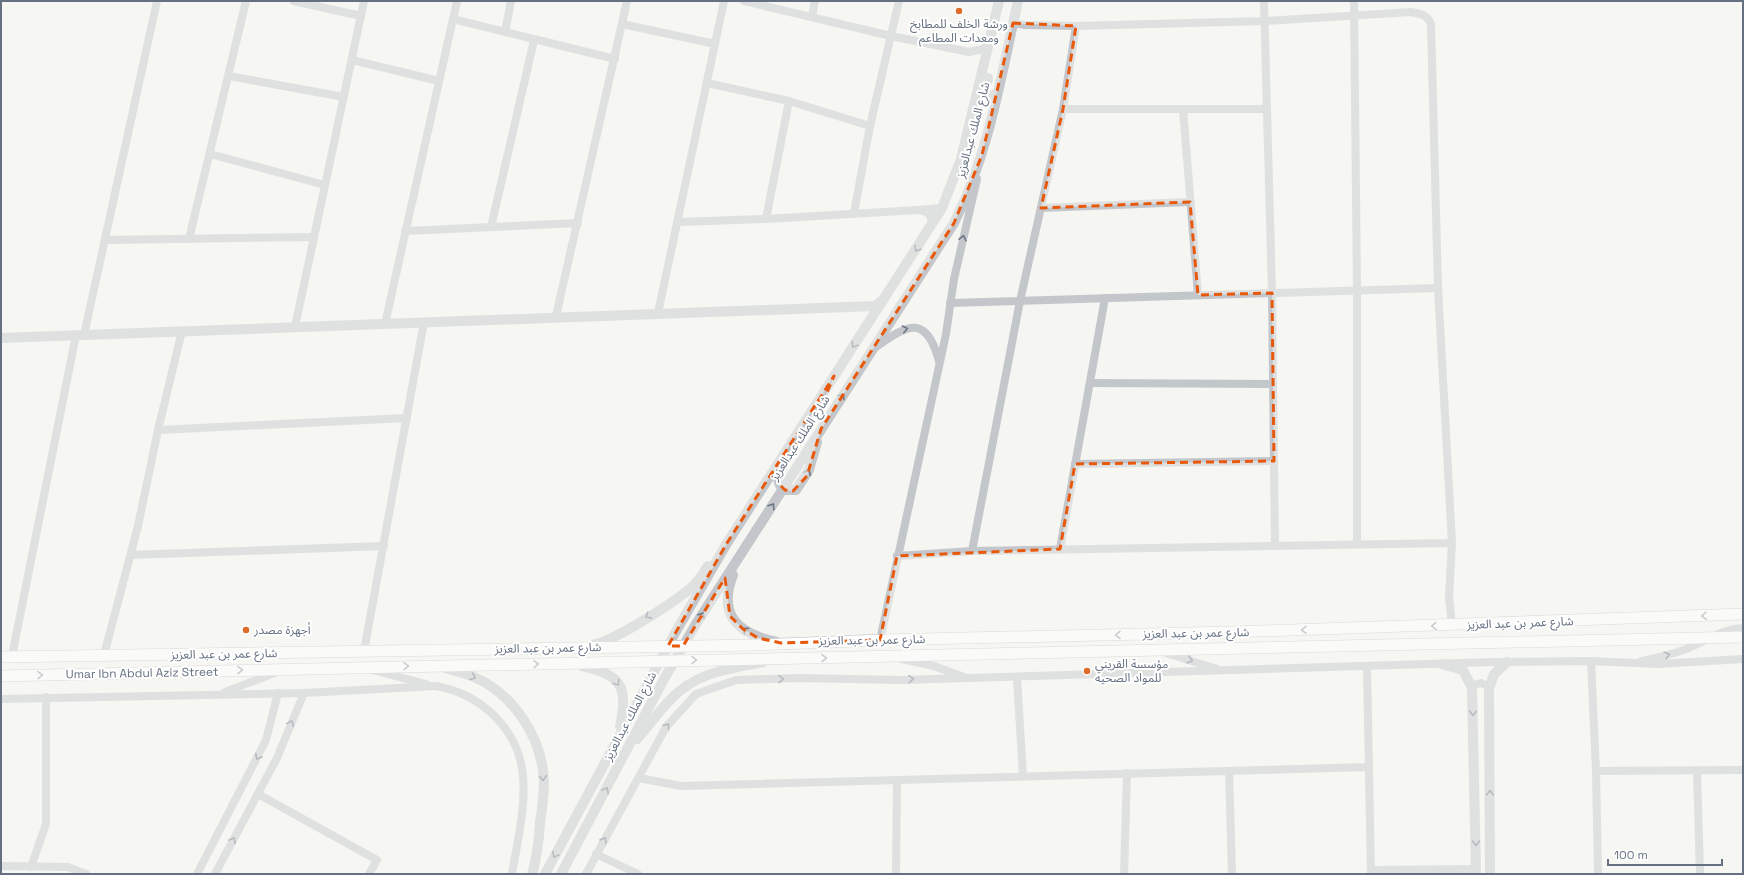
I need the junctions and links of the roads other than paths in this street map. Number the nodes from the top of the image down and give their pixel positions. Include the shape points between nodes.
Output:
1 (157, 1) edge
2 (246, 1) edge
3 (294, 1) edge
4 (364, 1) edge
5 (457, 1) edge
6 (511, 1) edge
7 (627, 1) edge
8 (724, 1) edge
9 (744, 1) edge
10 (815, 1) edge
11 (899, 1) edge
12 (999, 1) edge
13 (1018, 1) edge
14 (1264, 1) edge
15 (1354, 1) edge
16 (1354, 14) junction
17 (360, 16) junction
18 (812, 16) junction
19 (453, 20) junction
20 (1264, 21) junction
21 (1013, 23) junction
22 (622, 24) junction
23 (1076, 26) junction
24 (505, 32) junction
25 (891, 36) junction
26 (534, 40) junction
27 (990, 42) junction
28 (715, 44) junction
29 (615, 59) junction
30 (352, 60) junction
31 (229, 76) junction
32 (439, 81) junction
33 (707, 83) junction
34 (997, 93) junction
35 (344, 97) junction
36 (789, 101) junction
37 (1063, 109) junction
38 (1183, 109) junction
39 (1266, 109) junction
40 (870, 126) junction
41 (210, 154) junction
42 (982, 156) junction
43 (325, 185) junction
44 (1190, 202) junction
45 (942, 208) junction
46 (1041, 208) junction
47 (918, 210) junction
48 (854, 213) junction
49 (766, 219) junction
50 (677, 222) junction
51 (578, 223) junction
52 (491, 227) junction
53 (930, 228) junction
54 (405, 231) junction
55 (314, 237) junction
56 (189, 239) junction
57 (104, 240) junction
58 (1438, 288) junction
59 (1357, 291) junction
60 (1272, 293) junction
61 (1198, 296) junction
62 (1105, 298) junction
63 (883, 300) junction
64 (1020, 301) junction
65 (950, 303) junction
66 (852, 306) junction
67 (658, 313) junction
68 (556, 316) junction
69 (424, 322) junction
70 (384, 324) junction
71 (295, 327) junction
72 (182, 331) junction
73 (862, 332) junction
74 (80, 335) junction
75 (1, 338) edge
76 (872, 350) junction
77 (940, 362) junction
78 (834, 376) junction
79 (1090, 383) junction
80 (1273, 384) junction
81 (407, 418) junction
82 (158, 430) junction
83 (1274, 461) junction
84 (1076, 464) junction
85 (783, 489) junction
86 (727, 543) junction
87 (1452, 543) junction
88 (1357, 544) junction
89 (384, 546) junction
90 (1276, 546) junction
91 (1060, 549) junction
92 (972, 550) junction
93 (131, 555) junction
94 (897, 556) junction
95 (739, 558) junction
96 (1743, 614) edge
97 (1452, 625) junction
98 (1743, 628) edge
99 (1711, 637) junction
100 (1743, 637) edge
101 (880, 640) junction
102 (781, 643) junction
103 (668, 646) junction
104 (683, 646) junction
105 (587, 647) junction
106 (364, 651) junction
107 (1158, 651) junction
108 (104, 655) junction
109 (6, 656) edge
110 (892, 657) junction
111 (784, 658) junction
112 (1743, 659) edge
113 (660, 661) junction
114 (674, 661) junction
115 (1591, 661) junction
116 (1507, 662) junction
117 (570, 663) junction
118 (1629, 663) junction
119 (1442, 664) junction
120 (436, 665) junction
121 (359, 667) junction
122 (1366, 667) junction
123 (307, 669) junction
124 (283, 670) junction
125 (1221, 671) junction
126 (1, 676) edge
127 (1017, 676) junction
128 (967, 678) junction
129 (436, 686) junction
130 (1472, 688) junction
131 (1489, 689) junction
132 (220, 693) junction
133 (278, 693) junction
134 (304, 693) junction
135 (46, 697) junction
136 (1, 699) edge
137 (618, 738) junction
138 (626, 751) junction
139 (1369, 767) junction
140 (1743, 770) edge
141 (1229, 771) junction
142 (1596, 771) junction
143 (1697, 771) junction
144 (1127, 774) junction
145 (1023, 776) junction
146 (639, 778) junction
147 (897, 780) junction
148 (258, 794) junction
149 (596, 854) junction
150 (1, 866) edge
151 (32, 866) junction
152 (371, 870) edge
153 (1371, 872) edge
154 (1476, 872) edge
155 (86, 874) edge
156 (197, 874) edge
157 (215, 874) edge
158 (512, 874) edge
159 (532, 874) edge
160 (545, 874) edge
161 (561, 874) edge
162 (586, 874) edge
163 (638, 874) edge
164 (896, 874) edge
165 (1124, 874) edge
166 (1232, 874) edge
167 (1490, 874) edge
168 (1598, 874) edge
169 (1700, 874) edge

1 - 57 street
2 - 31 street
3 - 17 street
4 - 17 street
5 - 19 street
6 - 24 street
7 - 22 street
8 - 28 street
9 - 18 street
10 - 18 street
11 - 25 street
12 - 27 street, شارع الملك عبدالعزيز
12 - 34 street via 1000,24 985,89 989,97
13 - 21 street, شارع الملك عبدالعزيز
14 - 20 street
15 - 16 street
16 - 20 street
16 - 58 street via 1411,12 1423,14 1431,24
16 - 59 street
17 - 30 street
18 - 25 street
19 - 24 street
19 - 32 street
20 - 23 street
20 - 39 street
21 - 23 street
21 - 34 street, شارع الملك عبدالعزيز
22 - 28 street
22 - 29 street
23 - 37 street
24 - 26 street
25 - 27 street via 974,52 983,49
25 - 40 street
26 - 29 street
26 - 52 street
27 - 45 street, شارع الملك عبدالعزيز via 961,159
28 - 33 street
29 - 51 street
30 - 32 street
30 - 35 street
31 - 35 street
31 - 41 street
32 - 54 street
33 - 36 street
33 - 50 street
34 - 42 street, شارع الملك عبدالعزيز
35 - 43 street
36 - 40 street
36 - 49 street
37 - 38 street
37 - 46 street
38 - 39 street
38 - 44 street
39 - 60 street
40 - 48 street
41 - 43 street
41 - 56 street
65 -> 42 street
42 - 76 street, شارع الملك عبدالعزيز via 954,223
43 - 55 street
44 - 46 street
44 - 61 street
45 - 47 street
45 - 53 street, شارع الملك عبدالعزيز
46 - 64 street
47 - 48 street
47 - 53 street via 930,215
48 - 49 street
49 - 50 street
50 - 67 street
51 - 52 street
51 - 68 street
52 - 54 street
53 -> 63 street, شارع الملك عبدالعزيز
54 - 70 street
55 - 56 street
55 - 71 street
56 - 57 street
57 - 74 street
58 - 59 street
58 - 87 street
59 - 60 street
59 - 88 street
60 - 61 street
60 - 80 street
61 - 62 street
62 - 64 street
62 - 79 street
63 - 66 street via 875,306
63 - 73 street, شارع الملك عبدالعزيز
64 - 65 street
64 - 92 street
65 - 77 street
66 - 67 street
66 - 73 street via 865,314 866,322
67 - 68 street
68 - 69 street
69 - 70 street
69 - 81 street
70 - 71 street
71 - 72 street
72 - 74 street
72 - 82 street
73 -> 78 street, شارع الملك عبدالعزيز
74 - 75 street
74 - 109 street
76 -> 77 street via 898,331 914,328 931,338
85 -> 76 street, شارع الملك عبدالعزيز
77 - 94 street
78 - 85 street via 819,411 779,472 778,480
78 - 86 street, شارع الملك عبدالعزيز
79 - 80 street
79 - 84 street
80 - 83 street
81 - 82 street
81 - 89 street
82 - 93 street
83 - 84 street
83 - 90 street
84 - 91 street
95 -> 85 street, شارع الملك عبدالعزيز
86 - 103 street, شارع الملك عبدالعزيز
86 -> 105 street via 683,594 610,639
87 - 88 street
87 - 97 street via 1449,597
88 - 90 street
89 - 93 street
89 - 106 street
90 - 91 street
91 - 92 street
92 - 94 street
93 - 108 street
94 - 101 street
102 -> 95 street via 750,634 730,616 727,590
104 -> 95 street, شارع الملك عبدالعزيز
96 -> 97 main road, شارع عمر بن عبد العزيز
97 -> 101 main road, شارع عمر بن عبد العزيز
98 - 99 street via 1730,628
99 - 100 main road, شارع عمر بن عبد العزيز
99 - 107 main road, شارع عمر بن عبد العزيز
118 -> 99 street via 1666,656
101 - 102 main road, شارع عمر بن عبد العزيز
102 - 104 main road, شارع عمر بن عبد العزيز
103 - 104 main road, شارع عمر بن عبد العزيز
103 - 105 main road, شارع عمر بن عبد العزيز
103 - 113 street, شارع الملك عبدالعزيز
104 - 114 street, شارع الملك عبدالعزيز
105 - 106 main road, شارع عمر بن عبد العزيز
106 - 108 main road, شارع عمر بن عبد العزيز
106 - 123 main road via 360,661 329,663
107 - 110 main road, شارع عمر بن عبد العزيز
107 -> 125 street
108 - 109 main road, شارع عمر بن عبد العزيز
111 -> 110 main road, شارع عمر بن عبد العزيز
110 - 128 street via 934,666
114 -> 111 main road, شارع عمر بن عبد العزيز
111 - 138 street via 712,672 689,683 671,699
112 - 118 street
113 - 114 main road, شارع عمر بن عبد العزيز
113 - 117 main road, شارع عمر بن عبد العزيز
113 - 137 street, شارع الملك عبدالعزيز
114 - 138 street, شارع الملك عبدالعزيز
115 - 116 street
115 - 118 street
115 - 142 street
116 - 119 street
116 - 131 street via 1494,674
120 -> 117 main road, شارع عمر بن عبد العزيز
117 -> 137 street via 601,670 612,676 620,686 624,708
119 - 122 street
119 - 130 street via 1463,670
121 -> 120 main road, شارع عمر بن عبد العزيز
120 -> 159 street via 474,677 494,688 516,709 536,744 543,769 544,793
121 - 123 main road, شارع عمر بن عبد العزيز
121 - 129 street
122 - 125 street
122 - 139 street
123 - 124 main road, شارع عمر بن عبد العزيز
126 -> 124 main road, Umar Ibn Abdul Aziz Street
124 - 132 street
125 - 127 street
127 - 128 street
127 - 145 street
146 -> 128 street via 666,726 696,694 736,680
129 - 134 street
129 - 158 street via 463,694 486,707 505,728 517,751 524,776 524,793
130 - 131 street via 1481,683
130 -> 154 street
167 -> 131 street
132 - 133 street
132 - 135 street
133 - 134 street
133 -> 156 street via 266,740
148 -> 134 street via 277,758
135 - 136 street
135 - 151 street via 46,824
137 -> 160 street, شارع الملك عبدالعزيز
161 -> 138 street, شارع الملك عبدالعزيز
139 - 141 street
139 - 153 street
140 - 143 street
141 - 144 street
141 - 166 street
142 - 143 street
142 - 168 street
143 - 169 street
144 - 145 street
144 - 165 street
145 - 147 street
146 - 147 street via 681,786
149 -> 146 street
147 - 164 street
148 - 152 street via 377,860
157 -> 148 street
149 - 162 street
149 - 163 street
150 - 151 street
151 - 155 street via 68,867
153 - 154 street

